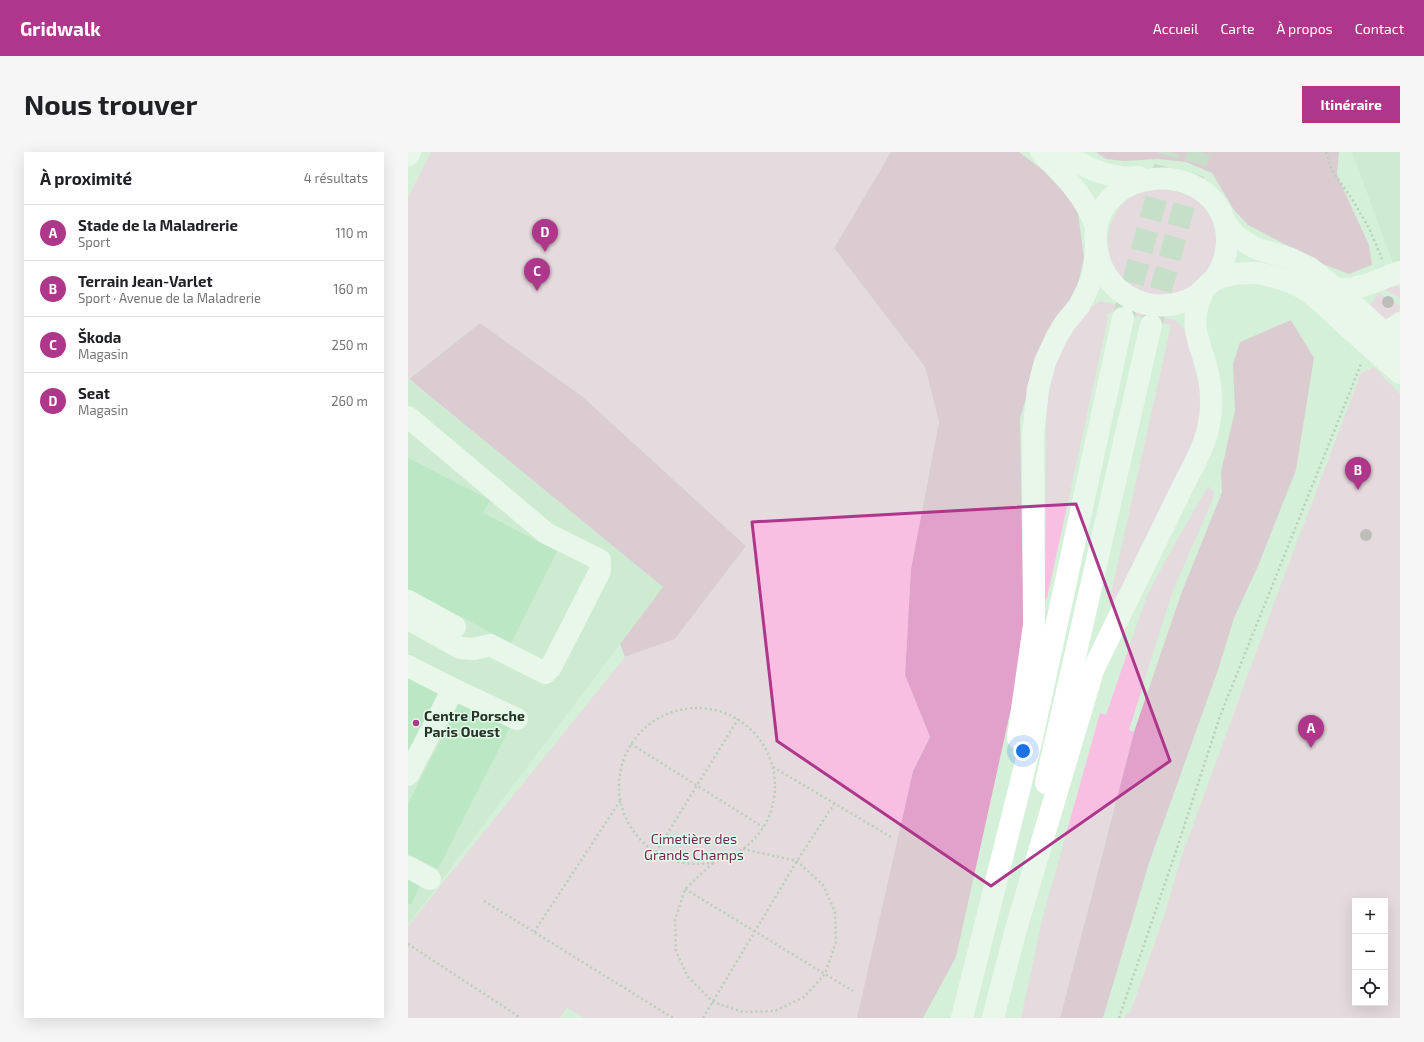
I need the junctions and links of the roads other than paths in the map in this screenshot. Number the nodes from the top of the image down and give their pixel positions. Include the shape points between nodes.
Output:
1 (410, 152) edge
2 (1041, 152) edge
3 (1060, 152) edge
4 (408, 155) edge
5 (1139, 177) junction
6 (1225, 223) junction
7 (1096, 227) junction
8 (1096, 251) junction
9 (1394, 274) edge
10 (1208, 286) junction
11 (1336, 289) junction
12 (1123, 318) tunnel mouth
13 (1151, 325) tunnel mouth
14 (1384, 334) edge
15 (1400, 348) edge
16 (1400, 373) edge
17 (408, 417) edge
18 (408, 601) edge
19 (408, 619) edge
20 (455, 627) dead end
21 (408, 666) edge
22 (453, 689) junction
23 (517, 719) dead end
24 (408, 775) edge
25 (408, 867) edge
26 (430, 879) dead end
27 (986, 922) junction
28 (1016, 929) junction
29 (962, 1018) edge
30 (993, 1018) edge

1 - 4 main road
2 - 7 main road via 1080,195 1093,216
3 - 5 main road via 1102,174
5 - 6 main road via 1165,173 1191,180 1212,197
5 - 7 main road via 1111,196
6 - 10 main road via 1225,255 1221,268
6 - 11 main road via 1241,240 1310,268
7 - 8 main road
8 - 10 main road via 1101,267 1112,284 1122,293 1141,302 1154,305 1174,304 1193,297
8 - 27 main road via 1093,276 1079,306 1057,336 1045,362 1038,389 1033,435 1034,625 1019,734
9 - 11 main road via 1344,290
10 - 14 main road via 1226,276 1242,273 1284,279 1308,291 1349,328
10 - 28 main road via 1196,309 1195,328 1209,378 1211,407 1208,433 1201,453 1093,670
11 - 14 main road
12 - 27 main road via 1032,738
13 - 28 main road via 1054,744
14 - 15 main road
14 - 16 main road
17 - 19 main road via 546,533 600,560 600,571 551,667 545,673 490,645 474,649 460,648
18 - 20 main road
21 - 22 main road
22 - 23 main road
22 - 24 main road
25 - 26 main road
27 - 29 main road
28 - 30 main road

